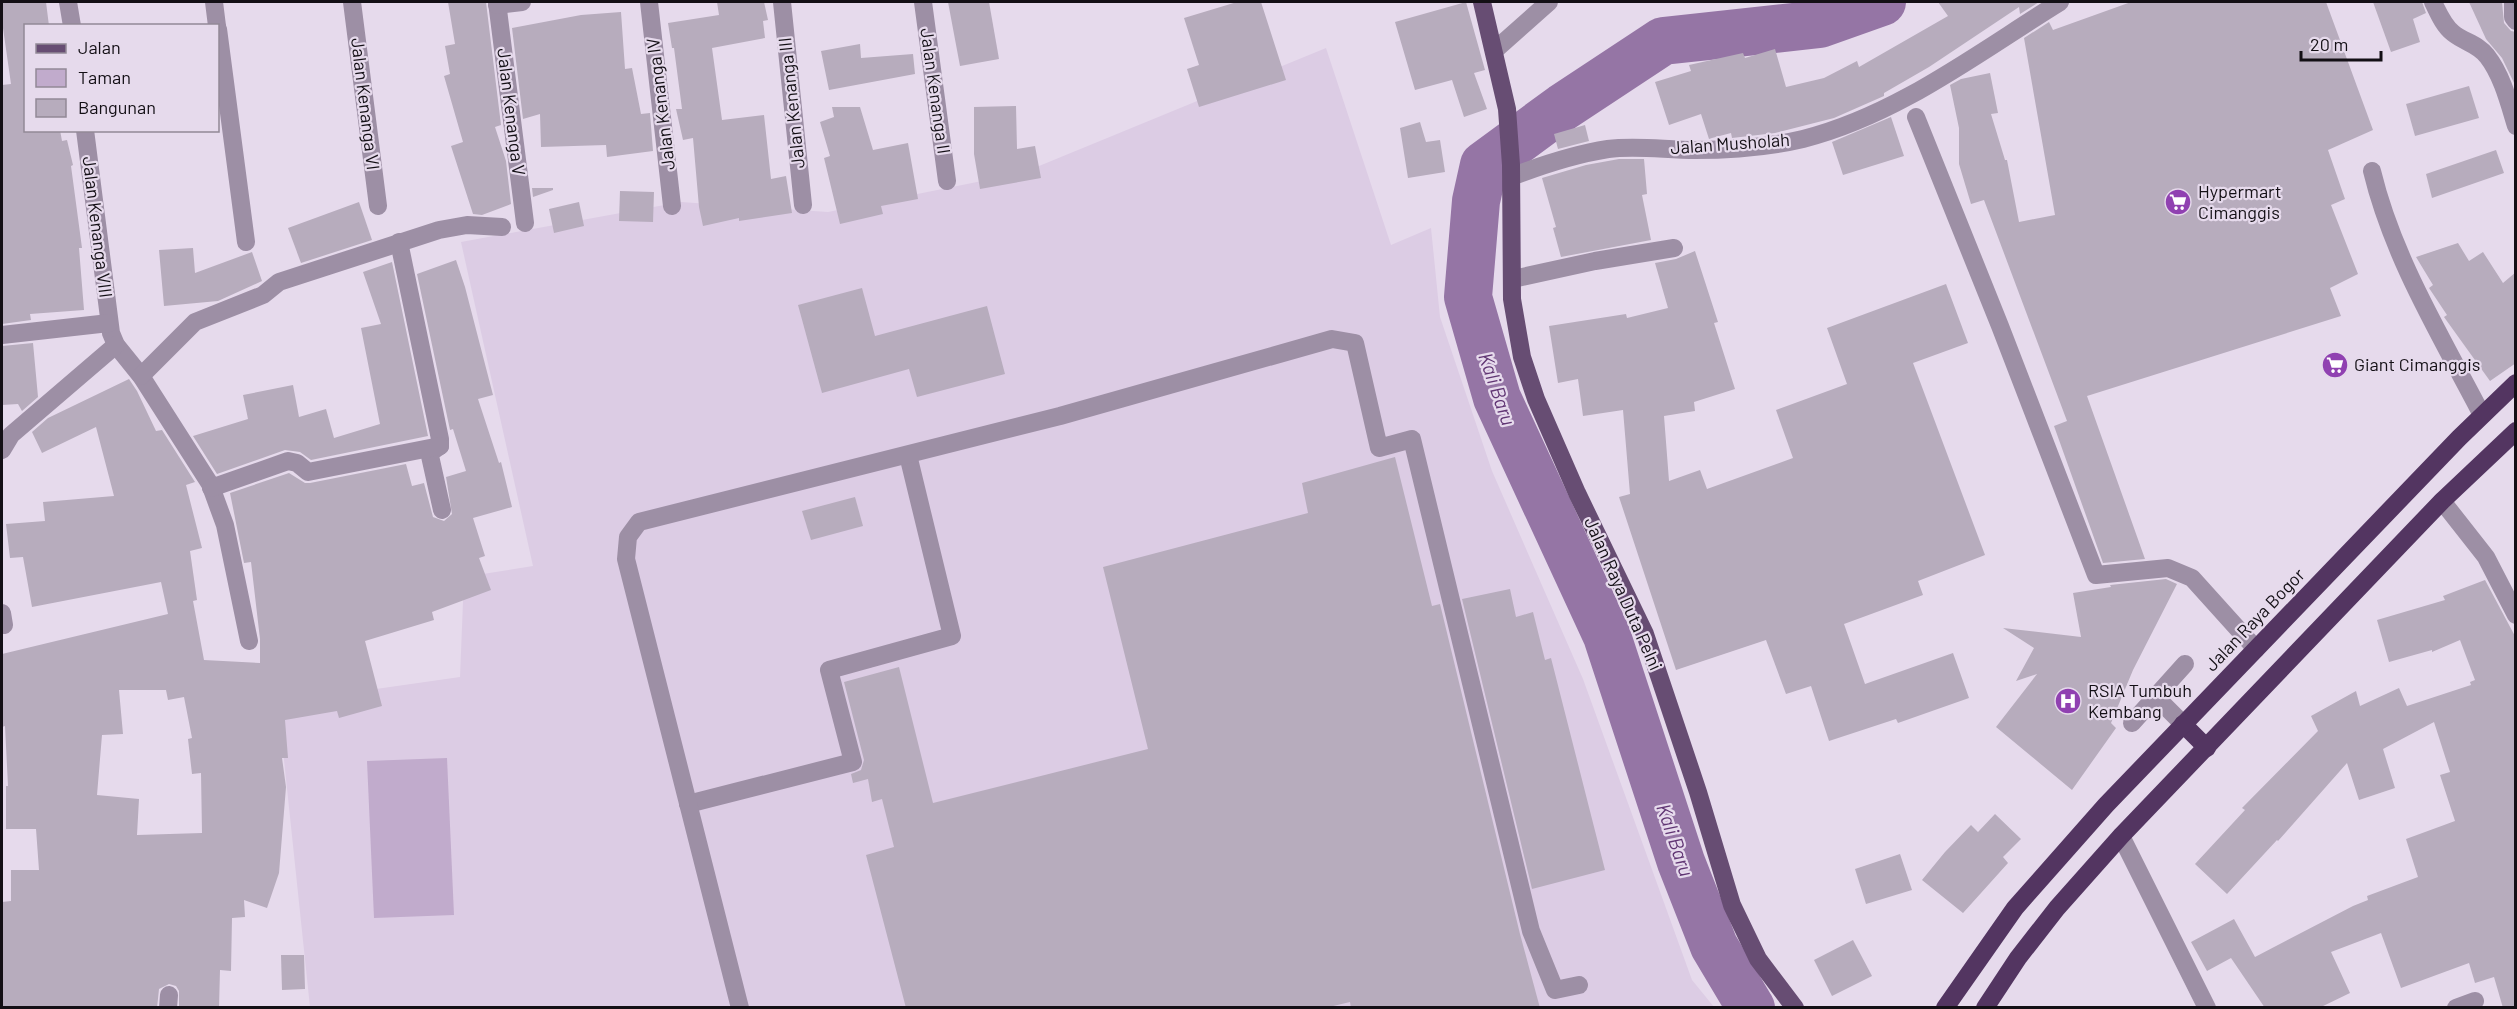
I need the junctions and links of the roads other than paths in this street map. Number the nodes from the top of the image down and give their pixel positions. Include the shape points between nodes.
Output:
1 (69, 2) edge
2 (214, 2) edge
3 (352, 2) edge
4 (522, 2) edge
5 (649, 2) edge
6 (782, 2) edge
7 (923, 2) edge
8 (1482, 2) edge
9 (1549, 2) edge
10 (2060, 2) edge
11 (2433, 2) edge
12 (2513, 2) edge
13 (497, 3) edge
14 (2516, 21) edge
15 (72, 24) edge
16 (217, 24) edge
17 (219, 42) edge
18 (1495, 50) junction
19 (1916, 117) dead end
20 (2516, 126) edge
21 (85, 132) edge
22 (1511, 171) junction
23 (2372, 171) dead end
24 (947, 181) dead end
25 (803, 205) dead end
26 (378, 206) dead end
27 (672, 206) dead end
28 (525, 224) dead end
29 (502, 227) dead end
30 (246, 242) dead end
31 (399, 242) junction
32 (1674, 248) dead end
33 (1513, 279) junction
34 (109, 322) junction
35 (2, 335) edge
36 (116, 345) junction
37 (141, 376) junction
38 (2516, 383) edge
39 (2482, 415) junction
40 (2516, 431) edge
41 (440, 446) junction
42 (2, 450) edge
43 (908, 455) junction
44 (212, 488) junction
45 (2442, 501) junction
46 (442, 510) dead end
47 (2516, 615) edge
48 (249, 641) dead end
49 (2256, 649) junction
50 (2185, 664) dead end
51 (2156, 697) junction
52 (2132, 723) dead end
53 (2183, 724) junction
54 (2207, 748) junction
55 (688, 804) junction
56 (2121, 836) junction
57 (1579, 985) dead end
58 (2475, 1001) dead end
59 (740, 1008) edge
60 (1795, 1008) edge
61 (1945, 1008) edge
62 (1985, 1008) edge
63 (2207, 1008) edge
64 (2456, 1008) edge

1 - 15 street
2 - 16 street
3 - 26 street, Jalan Kenanga VI
4 - 13 street
5 - 27 street, Jalan Kenanga IV
6 - 25 street, Jalan Kenanga III
7 - 24 street, Jalan Kenanga II
8 - 18 main road, Jalan Raya Duta Pelni
9 - 18 street
10 - 22 street, Jalan Musholah via 1912,95 1839,128 1802,139 1755,146 1608,149
11 - 20 street via 2452,33 2488,56
12 - 14 street
13 - 28 street, Jalan Kenanga V
17 - 30 street
18 - 22 main road, Jalan Raya Duta Pelni via 1507,110
19 - 49 street via 2096,574 2168,568 2192,578
21 - 34 street, Jalan Kenanga VIII
22 - 33 main road, Jalan Raya Duta Pelni
23 - 39 street via 2380,206 2401,261
29 - 31 street via 460,226
31 - 37 street via 279,282 263,295 206,317 185,331
31 - 41 street
32 - 33 street
33 - 60 main road, Jalan Raya Duta Pelni via 1515,325 1536,399 1645,634 1732,905 1758,958
34 - 35 street
34 - 36 street, Jalan Kenanga VIII
36 - 37 street
36 - 42 street via 11,435
37 - 44 street
38 - 39 highway, Jalan Raya Bogor
39 - 49 highway, Jalan Raya Bogor
40 - 45 highway
41 - 44 street via 308,472 288,461
41 - 46 street via 430,456
43 - 55 street via 639,522 628,537 626,559
43 - 55 street via 952,636 829,670 853,762
43 - 57 street via 1332,339 1355,343 1379,448 1412,439 1531,931 1555,990
44 - 48 street via 225,525
45 - 47 street via 2486,557
45 - 54 highway
49 - 53 highway, Jalan Raya Bogor
50 - 51 street
51 - 52 street
51 - 53 street
53 - 54 highway
53 - 61 highway, Jalan Raya Bogor via 2015,908
54 - 56 highway
55 - 59 street
56 - 62 highway via 2057,908
56 - 63 street
58 - 64 street

